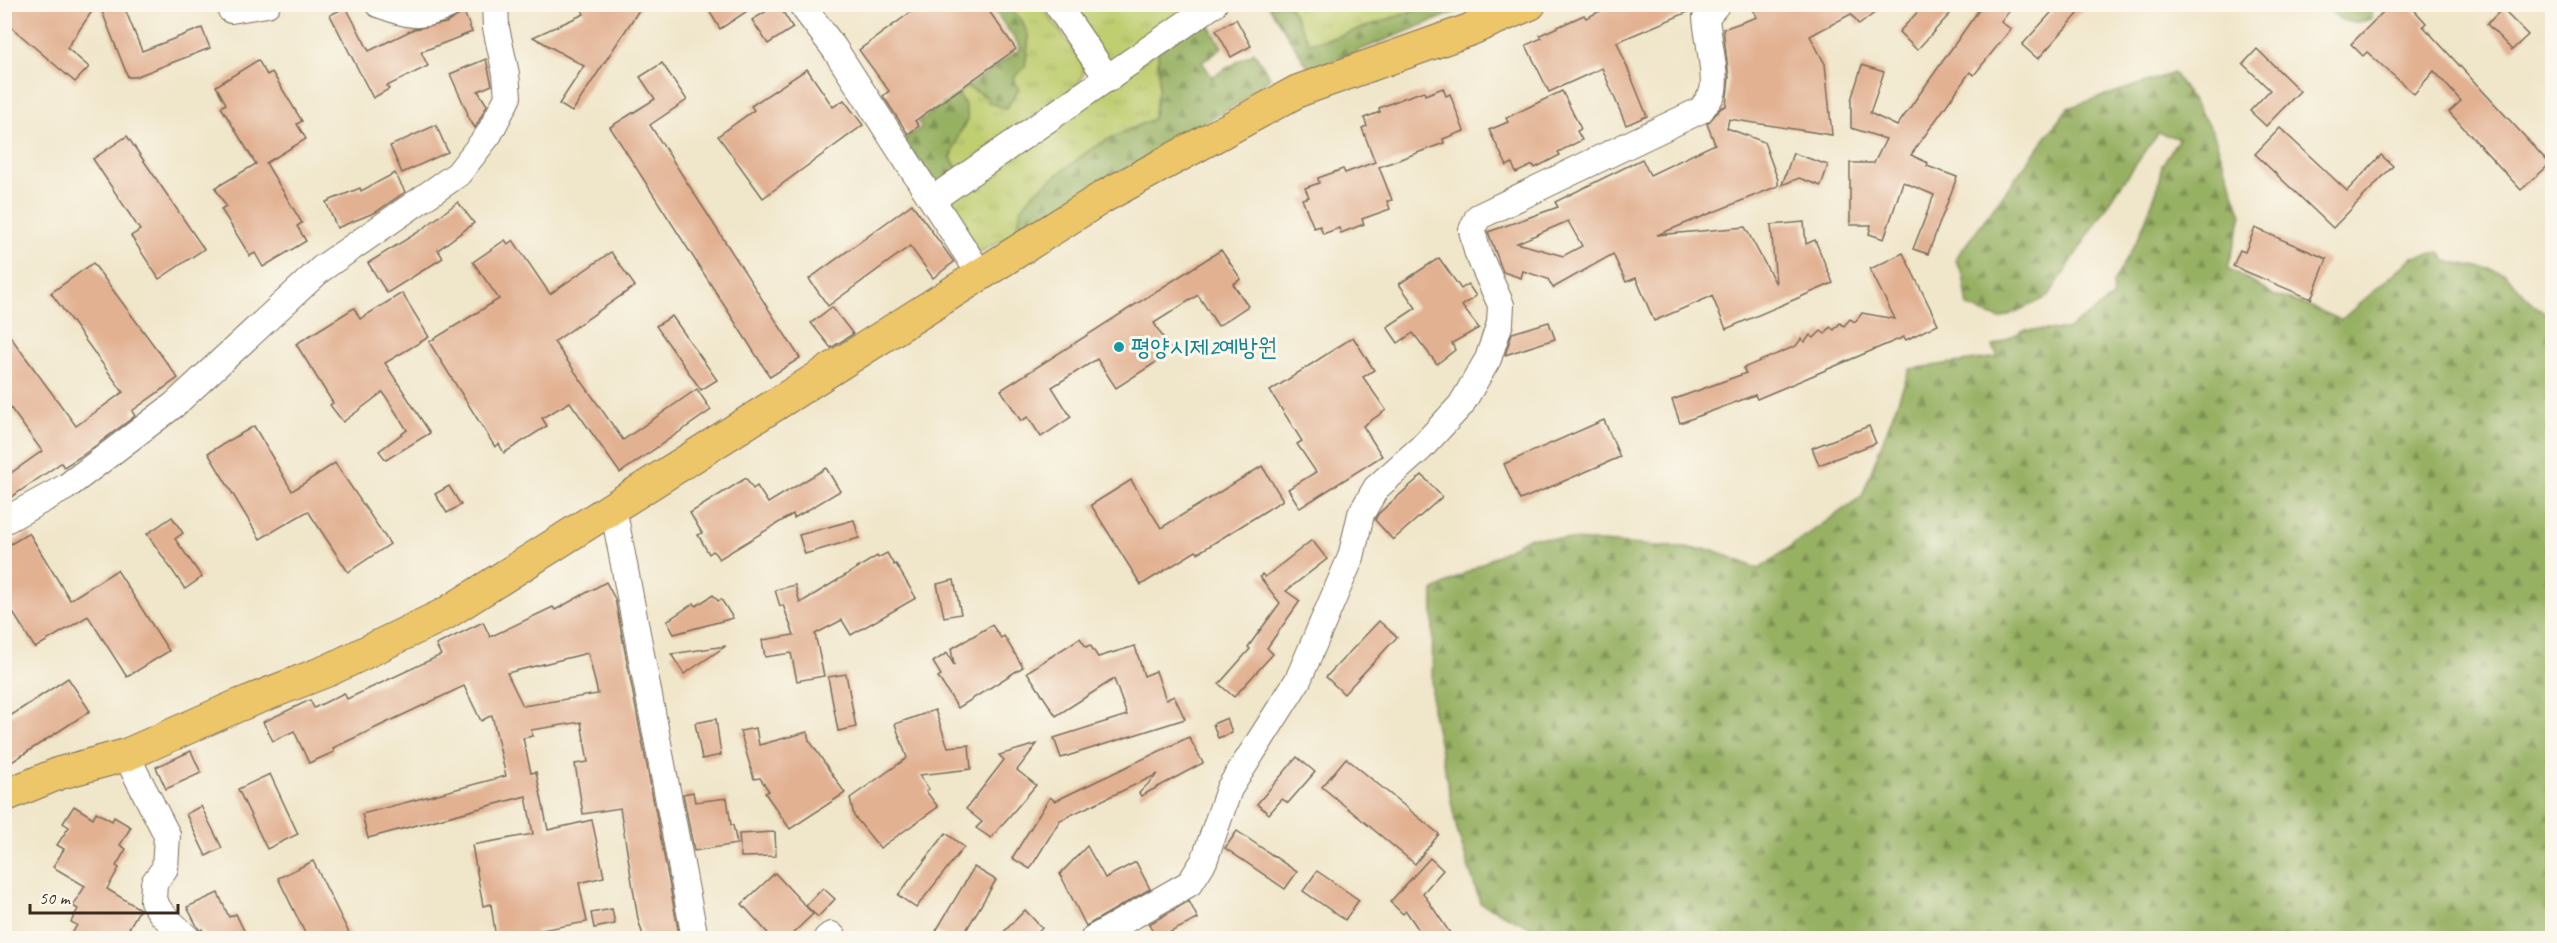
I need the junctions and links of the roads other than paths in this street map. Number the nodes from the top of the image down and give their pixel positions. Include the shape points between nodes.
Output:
1 (267, 4) edge
2 (378, 4) edge
3 (450, 4) edge
4 (495, 4) edge
5 (801, 4) edge
6 (1061, 4) edge
7 (1214, 4) edge
8 (1530, 4) edge
9 (1718, 4) edge
10 (231, 10) dead end
11 (1108, 79) junction
12 (933, 199) junction
13 (980, 274) junction
14 (613, 507) junction
15 (4, 521) edge
16 (126, 755) junction
17 (4, 796) edge
18 (187, 939) edge
19 (695, 939) edge
20 (827, 939) edge
21 (834, 939) edge
22 (1094, 939) edge

1 - 10 street
2 - 3 street via 404,13 431,15
4 - 15 street via 508,98 489,134 458,174 321,269 174,405 66,487
5 - 12 street
6 - 11 street via 1058,6
7 - 11 street
8 - 13 main road via 1298,91 1103,196
9 - 22 street via 1706,17 1715,75 1712,94 1701,110 1478,217 1472,230 1477,251 1501,304 1500,323 1488,359 1461,405 1376,488 1360,514 1351,556 1298,680 1229,789 1195,876 1190,883
11 - 12 street
12 - 13 street
13 - 14 main road
14 - 16 main road via 446,614 329,670
14 - 19 street
16 - 17 main road via 60,773
16 - 18 street via 167,835 165,868 154,883 153,901
20 - 21 street via 831,935

